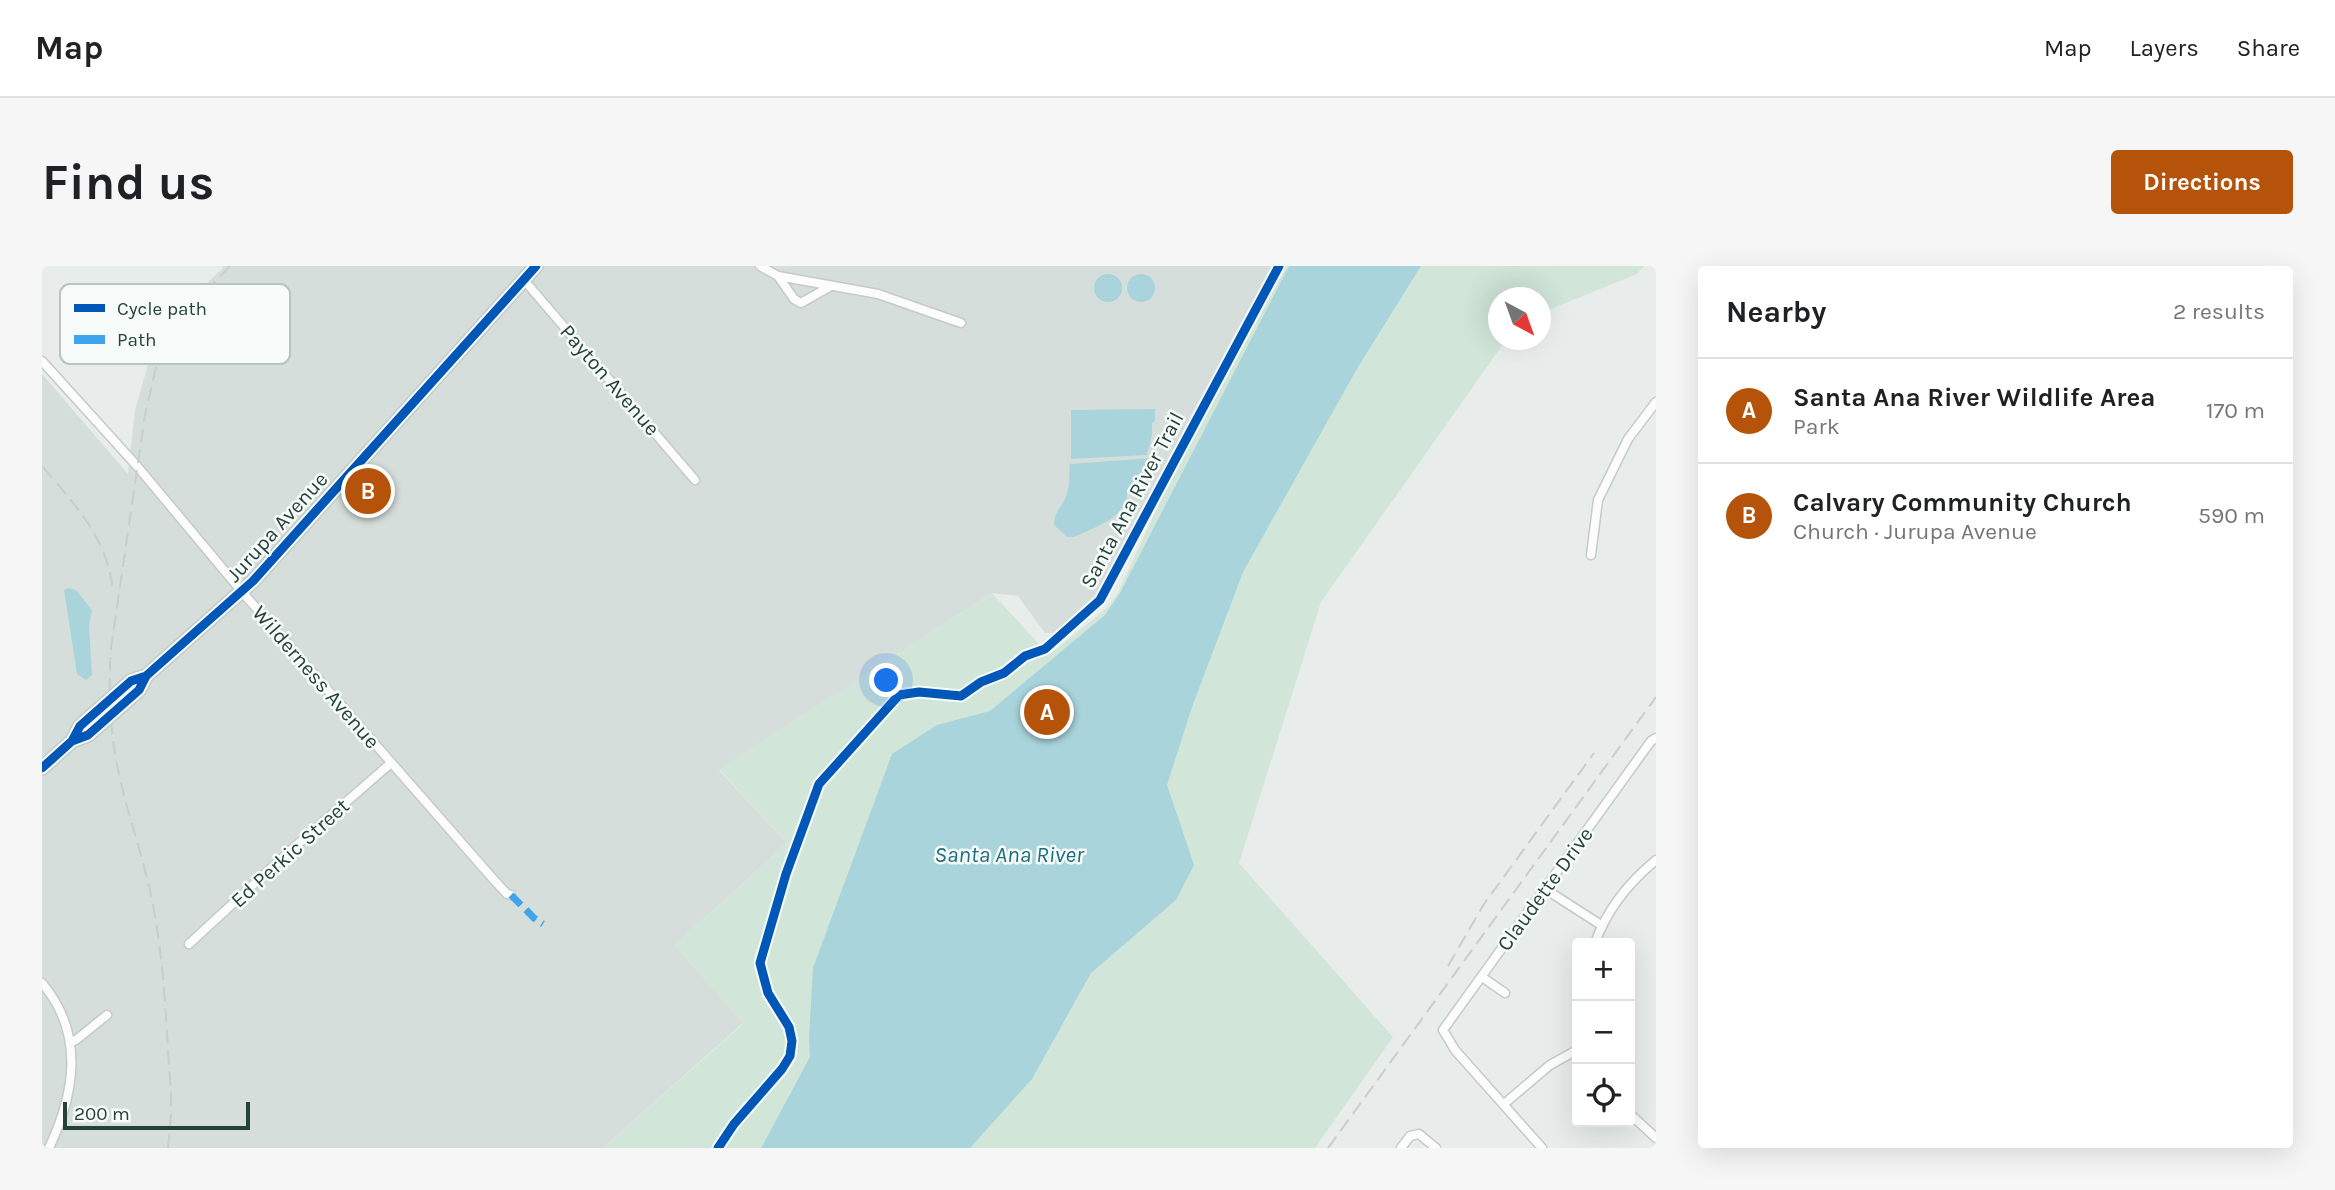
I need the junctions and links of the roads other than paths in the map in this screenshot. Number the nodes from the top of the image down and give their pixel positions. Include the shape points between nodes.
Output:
1 (537, 266) edge
2 (760, 266) edge
3 (778, 276) junction
4 (524, 280) junction
5 (831, 286) junction
6 (961, 323) dead end
7 (42, 361) edge
8 (1656, 402) edge
9 (695, 480) dead end
10 (1591, 555) dead end
11 (243, 593) junction
12 (1656, 738) edge
13 (391, 764) junction
14 (42, 768) edge
15 (1656, 860) edge
16 (1545, 889) junction
17 (511, 895) dead end
18 (1601, 925) junction
19 (1597, 938) edge
20 (190, 944) dead end
21 (1482, 977) junction
22 (42, 983) edge
23 (1505, 993) dead end
24 (107, 1015) dead end
25 (71, 1042) junction
26 (1572, 1053) edge
27 (1504, 1104) junction
28 (1635, 1119) edge
29 (1656, 1138) edge
30 (49, 1148) edge
31 (1401, 1148) edge
32 (1436, 1148) edge
33 (1542, 1148) edge

1 - 4 main road, Jurupa Avenue
2 - 3 street
3 - 5 street
3 - 5 street via 801,303
4 - 9 street, Payton Avenue
4 - 11 main road, Jurupa Avenue
5 - 6 street via 878,294
7 - 11 street, Wilderness Avenue
8 - 10 street via 1628,439 1598,500
11 - 13 street, Wilderness Avenue
11 - 14 main road, Jurupa Avenue via 146,676 131,681
12 - 16 street, Claudette Drive
13 - 17 street, Wilderness Avenue
13 - 20 street, Ed Perkic Street
15 - 18 street via 1625,889
16 - 18 street
16 - 21 street, Claudette Drive
18 - 19 street
21 - 23 street
21 - 27 street, Claudette Drive via 1443,1030
22 - 25 street via 61,1012
24 - 25 street
25 - 30 street via 71,1084
26 - 27 street
27 - 33 street
28 - 29 street
31 - 32 street via 1410,1136 1419,1134

